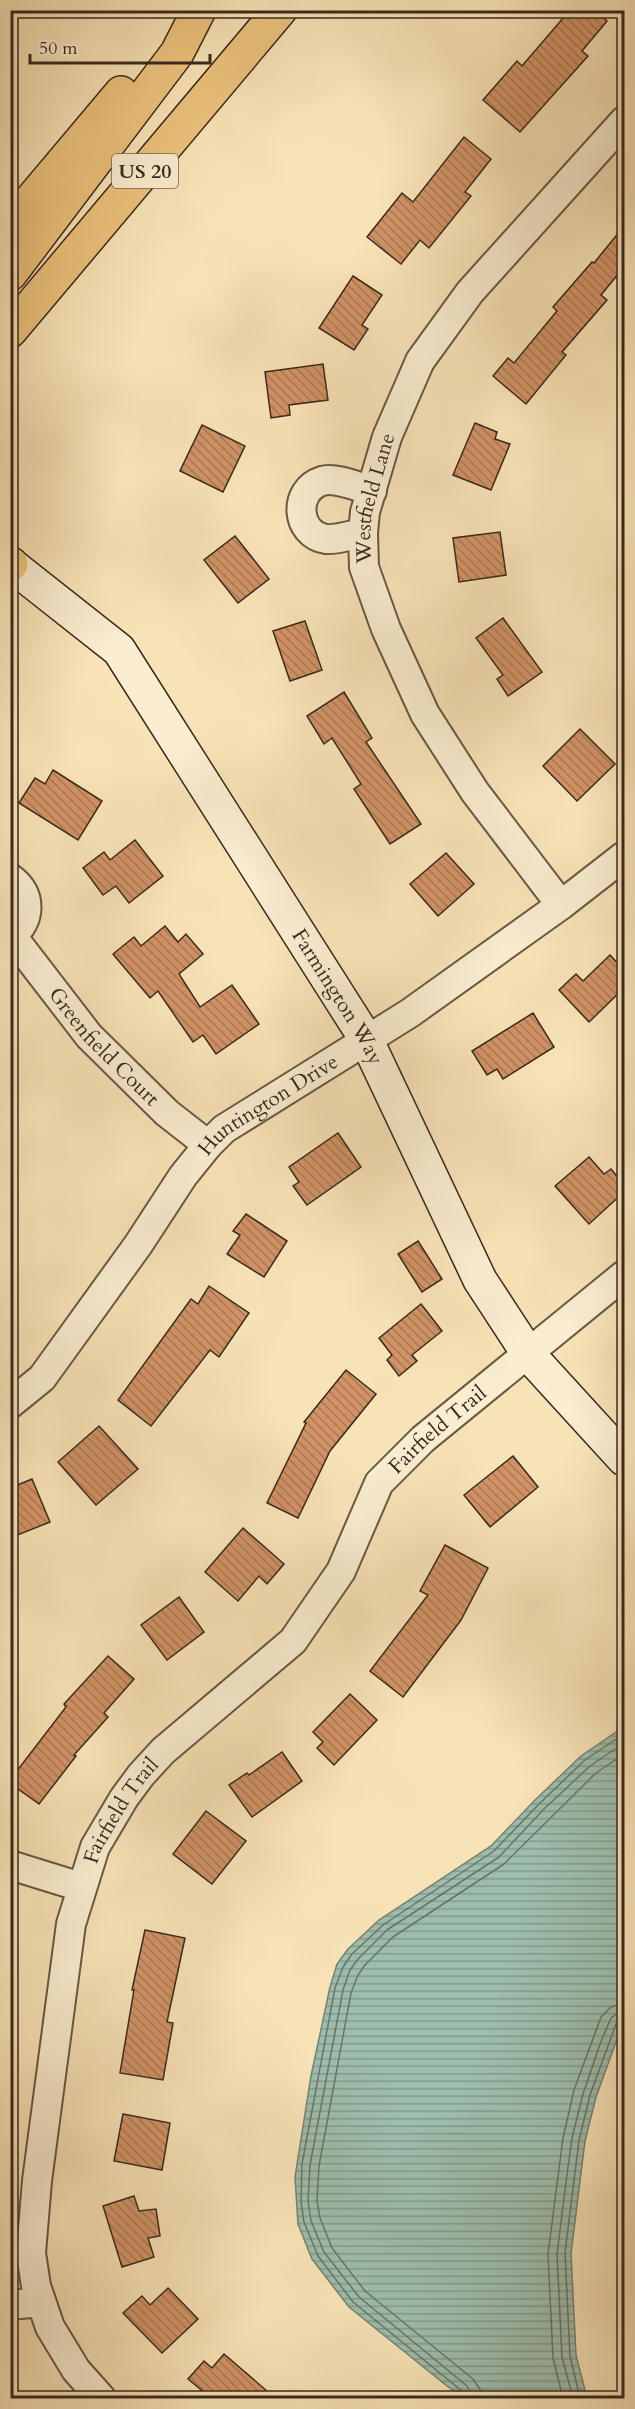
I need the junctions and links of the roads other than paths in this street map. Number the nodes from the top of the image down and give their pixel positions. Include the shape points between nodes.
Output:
1 (189, 10) edge
2 (199, 10) edge
3 (280, 10) edge
4 (624, 120) edge
5 (10, 225) edge
6 (10, 274) edge
7 (10, 331) edge
8 (372, 491) junction
9 (363, 533) junction
10 (11, 564) edge
11 (624, 856) edge
12 (10, 878) edge
13 (561, 905) junction
14 (11, 937) edge
15 (366, 1039) junction
16 (207, 1145) junction
17 (624, 1275) edge
18 (529, 1355) junction
19 (10, 1404) edge
20 (624, 1459) edge
21 (10, 1865) edge
22 (81, 1887) junction
23 (21, 2234) edge
24 (40, 2302) junction
25 (10, 2305) edge
26 (101, 2398) edge

1 - 5 main road
2 - 6 main road via 177,53
3 - 7 main road, US 20
4 - 8 street, Westfield Lane via 470,292 420,361 387,437
8 - 9 street, Westfield Lane
8 - 9 street via 322,481 308,489 301,503 301,519 311,532 326,539
9 - 13 street, Westfield Lane via 364,567 386,630 424,714 475,792
10 - 15 street, Farmington Way via 119,650
11 - 13 street, Huntington Drive
12 - 14 street, Greenfield Court via 19,885 28,906 21,928
13 - 15 street, Huntington Drive via 410,1013
14 - 16 street, Greenfield Court via 89,1036 167,1113
15 - 16 street, Huntington Drive via 224,1129
15 - 18 street, Farmington Way via 480,1280
16 - 19 street, Huntington Drive via 42,1378
17 - 18 street, Fairfield Trail
18 - 20 street, Farmington Way
18 - 22 street, Fairfield Trail via 423,1439 379,1483 341,1571 293,1641 163,1751 141,1775 95,1847
21 - 22 street
22 - 23 street, Fairfield Trail via 71,1924
23 - 24 street, Fairfield Trail
24 - 25 street
24 - 26 street, Fairfield Trail via 76,2370

